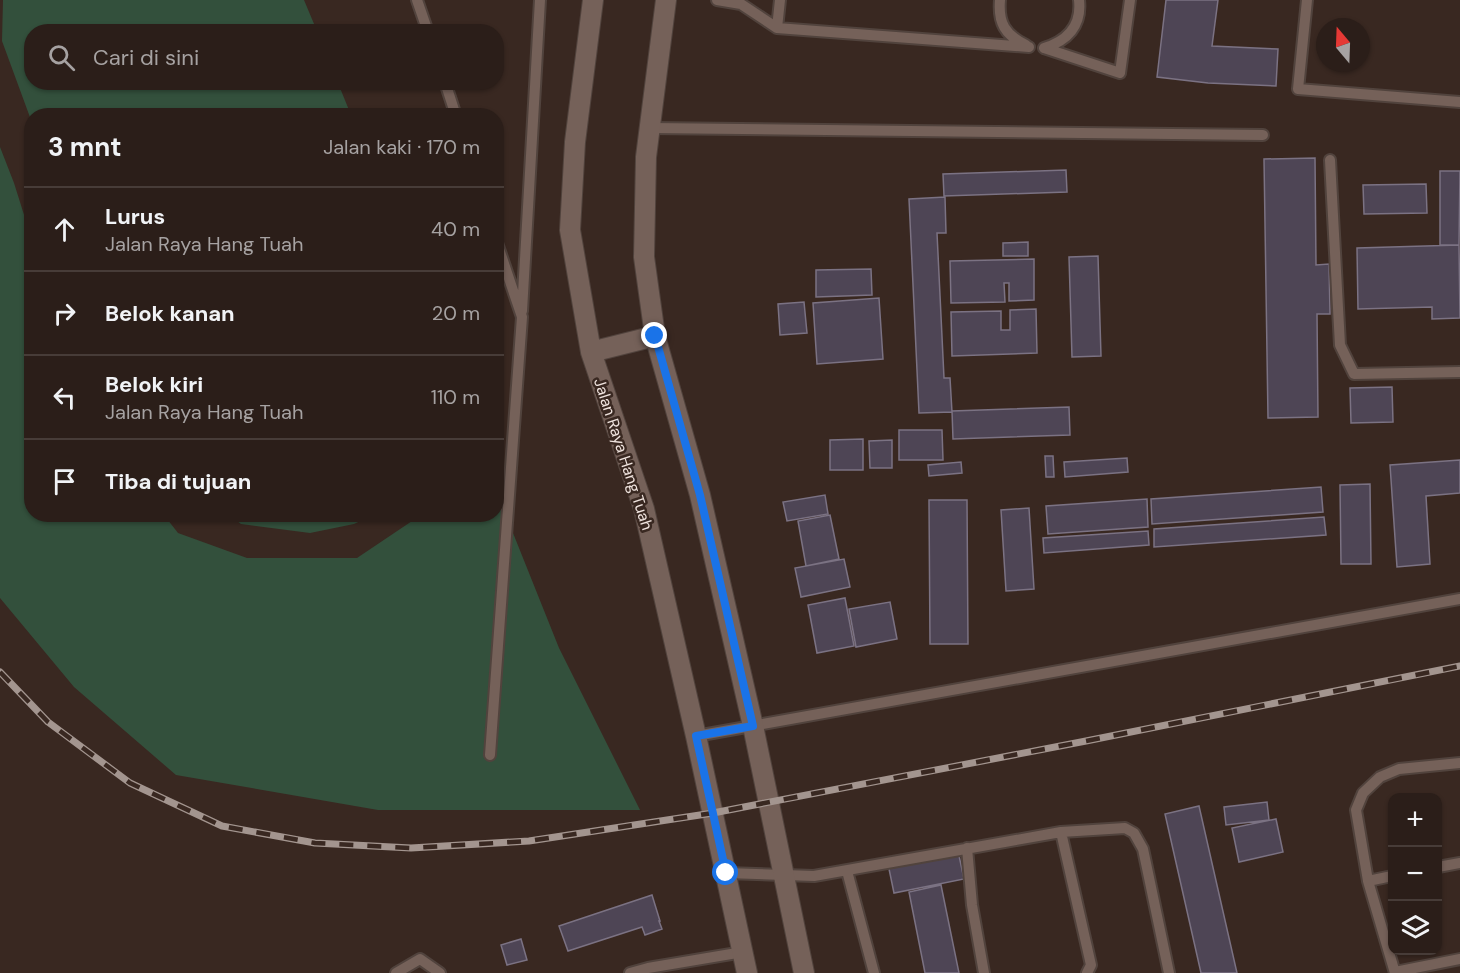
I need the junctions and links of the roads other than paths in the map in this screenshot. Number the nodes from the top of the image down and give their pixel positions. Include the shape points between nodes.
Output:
1 (417, 0) edge
2 (540, 0) edge
3 (593, 0) edge
4 (666, 0) edge
5 (717, 0) edge
6 (780, 0) edge
7 (1000, 0) edge
8 (1079, 0) edge
9 (1130, 0) edge
10 (1308, 0) edge
11 (747, 2) edge
12 (425, 24) edge
13 (777, 28) junction
14 (1029, 47) junction
15 (1044, 48) junction
16 (448, 90) edge
17 (1460, 102) edge
18 (453, 108) edge
19 (650, 128) junction
20 (1263, 135) dead end
21 (1330, 160) dead end
22 (504, 264) edge
23 (522, 317) junction
24 (655, 336) junction
25 (591, 352) junction
26 (1460, 372) edge
27 (1460, 599) edge
28 (753, 726) junction
29 (696, 736) junction
30 (490, 755) dead end
31 (1460, 763) edge
32 (1061, 832) junction
33 (967, 848) junction
34 (1460, 863) edge
35 (1442, 866) edge
36 (847, 871) junction
37 (726, 873) junction
38 (784, 875) junction
39 (1388, 877) edge
40 (1368, 881) junction
41 (743, 952) junction
42 (1460, 959) edge
43 (649, 971) edge
44 (396, 973) edge
45 (440, 973) edge
46 (630, 973) edge
47 (747, 973) edge
48 (804, 973) edge
49 (874, 973) edge
50 (984, 973) edge
51 (1087, 973) edge
52 (1169, 973) edge
53 (1395, 973) edge

1 - 12 lane
2 - 23 lane
3 - 25 street, Jalan Raya Hang Tuah via 575,142 570,230
4 - 19 street
5 - 11 lane
6 - 13 lane
7 - 14 lane via 1004,28
8 - 15 lane via 1078,18 1071,32 1059,43
9 - 15 lane via 1120,73
10 - 17 lane via 1298,88
11 - 13 lane
13 - 14 lane
14 - 15 lane
16 - 18 lane
19 - 20 lane
19 - 24 street via 644,256
21 - 26 lane via 1340,345 1354,374
22 - 23 lane
23 - 30 lane
24 - 25 street
24 - 28 street via 700,495
25 - 29 street, Jalan Raya Hang Tuah via 644,509
27 - 28 lane
28 - 29 lane
28 - 38 street
29 - 37 street, Jalan Raya Hang Tuah
31 - 40 lane via 1399,770 1380,777 1364,793 1356,810
32 - 33 lane
32 - 51 lane via 1091,965
32 - 52 lane via 1125,828 1134,833 1143,849
33 - 36 lane
33 - 50 lane
34 - 35 lane
36 - 38 lane
36 - 49 lane
37 - 38 lane
37 - 41 street, Jalan Raya Hang Tuah
38 - 48 street
39 - 40 lane
40 - 53 lane
41 - 43 lane
41 - 47 street, Jalan Raya Hang Tuah
42 - 53 lane
43 - 46 lane
44 - 45 lane via 420,959

